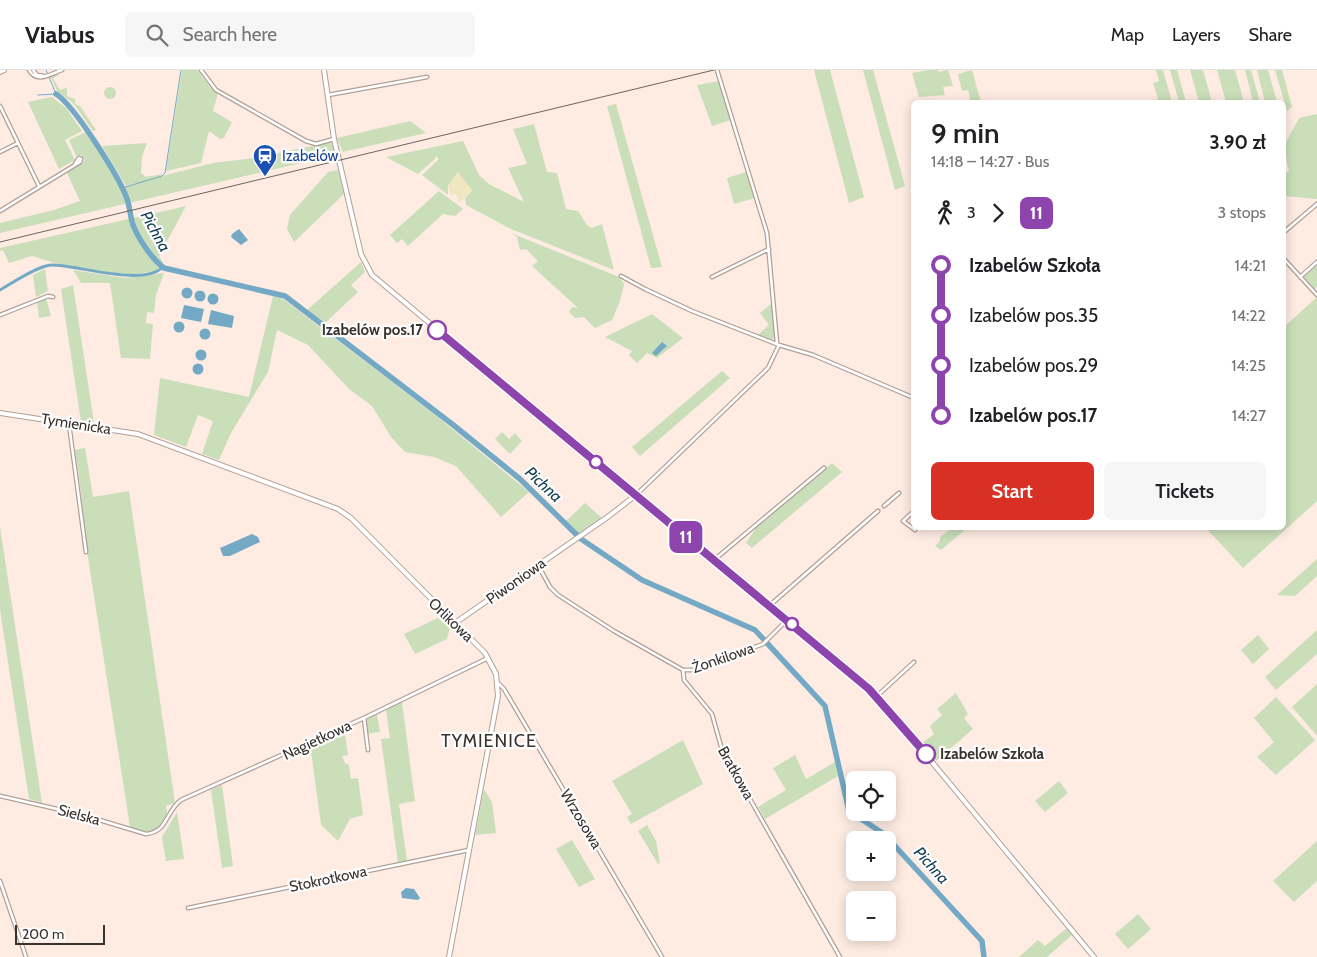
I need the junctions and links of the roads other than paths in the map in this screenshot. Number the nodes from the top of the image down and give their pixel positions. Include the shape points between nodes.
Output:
1 (4, 70) edge
2 (31, 70) edge
3 (62, 70) edge
4 (201, 70) edge
5 (324, 70) edge
6 (717, 70) edge
7 (0, 72) edge
8 (427, 78) dead end
9 (328, 94) junction
10 (0, 106) edge
11 (334, 140) junction
12 (18, 143) junction
13 (0, 152) edge
14 (75, 164) dead end
15 (39, 186) junction
16 (1317, 204) edge
17 (0, 211) edge
18 (1286, 230) edge
19 (769, 249) junction
20 (1286, 260) edge
21 (1317, 262) edge
22 (621, 276) dead end
23 (712, 277) dead end
24 (1300, 277) junction
25 (1317, 295) edge
26 (53, 297) dead end
27 (0, 315) edge
28 (778, 345) junction
29 (911, 397) edge
30 (0, 413) edge
31 (69, 424) junction
32 (151, 439) joint
33 (824, 468) dead end
34 (899, 493) dead end
35 (636, 494) junction
36 (884, 506) dead end
37 (878, 511) dead end
38 (911, 513) edge
39 (911, 527) edge
40 (86, 552) dead end
41 (714, 560) junction
42 (538, 565) junction
43 (769, 606) junction
44 (787, 620) junction
45 (455, 623) junction
46 (488, 658) junction
47 (914, 662) dead end
48 (683, 670) junction
49 (498, 683) junction
50 (877, 696) junction
51 (364, 718) junction
52 (368, 750) dead end
53 (0, 796) edge
54 (157, 833) joint
55 (469, 850) junction
56 (0, 881) edge
57 (188, 908) dead end
58 (26, 957) edge
59 (449, 957) edge
60 (662, 957) edge
61 (840, 957) edge
62 (1094, 957) edge

1 - 7 street
2 - 3 street via 37,78
4 - 11 street via 216,90 306,141 316,144
5 - 9 street
6 - 19 street via 766,229
8 - 9 street
9 - 11 street
10 - 12 street
11 - 35 street via 361,254 372,275
12 - 13 street
12 - 15 street
14 - 15 street
15 - 17 street
16 - 18 street
19 - 23 street
19 - 28 street
20 - 24 street
21 - 24 street
22 - 28 street via 679,306
24 - 25 street
26 - 27 street via 48,296
28 - 29 street
28 - 35 street via 768,368
30 - 31 street, Tymienicka
31 - 32 street, Tymienicka via 133,433
31 - 40 street
32 - 45 street, Orlikowa via 338,509 351,518
33 - 41 street
34 - 36 street
35 - 41 street
35 - 42 street, Piwoniowa
37 - 43 street
38 - 39 street via 903,520
41 - 43 street
42 - 45 street, Piwoniowa
42 - 48 street via 558,595
43 - 44 street
44 - 48 street, Żonkilowa via 763,644 694,670
44 - 50 street
45 - 46 street, Orlikowa
46 - 49 street, Orlikowa
46 - 51 street, Nagietkowa
47 - 50 street
48 - 61 street, Bratkowa via 684,680 712,714 722,750
49 - 55 street, Orlikowa
49 - 60 street, Wrzosowa
50 - 62 street
51 - 52 street
51 - 54 street, Nagietkowa via 182,800 172,809
53 - 54 street, Sielska via 83,815 146,834
55 - 57 street, Stokrotkowa
55 - 59 street, Orlikowa
56 - 58 street

